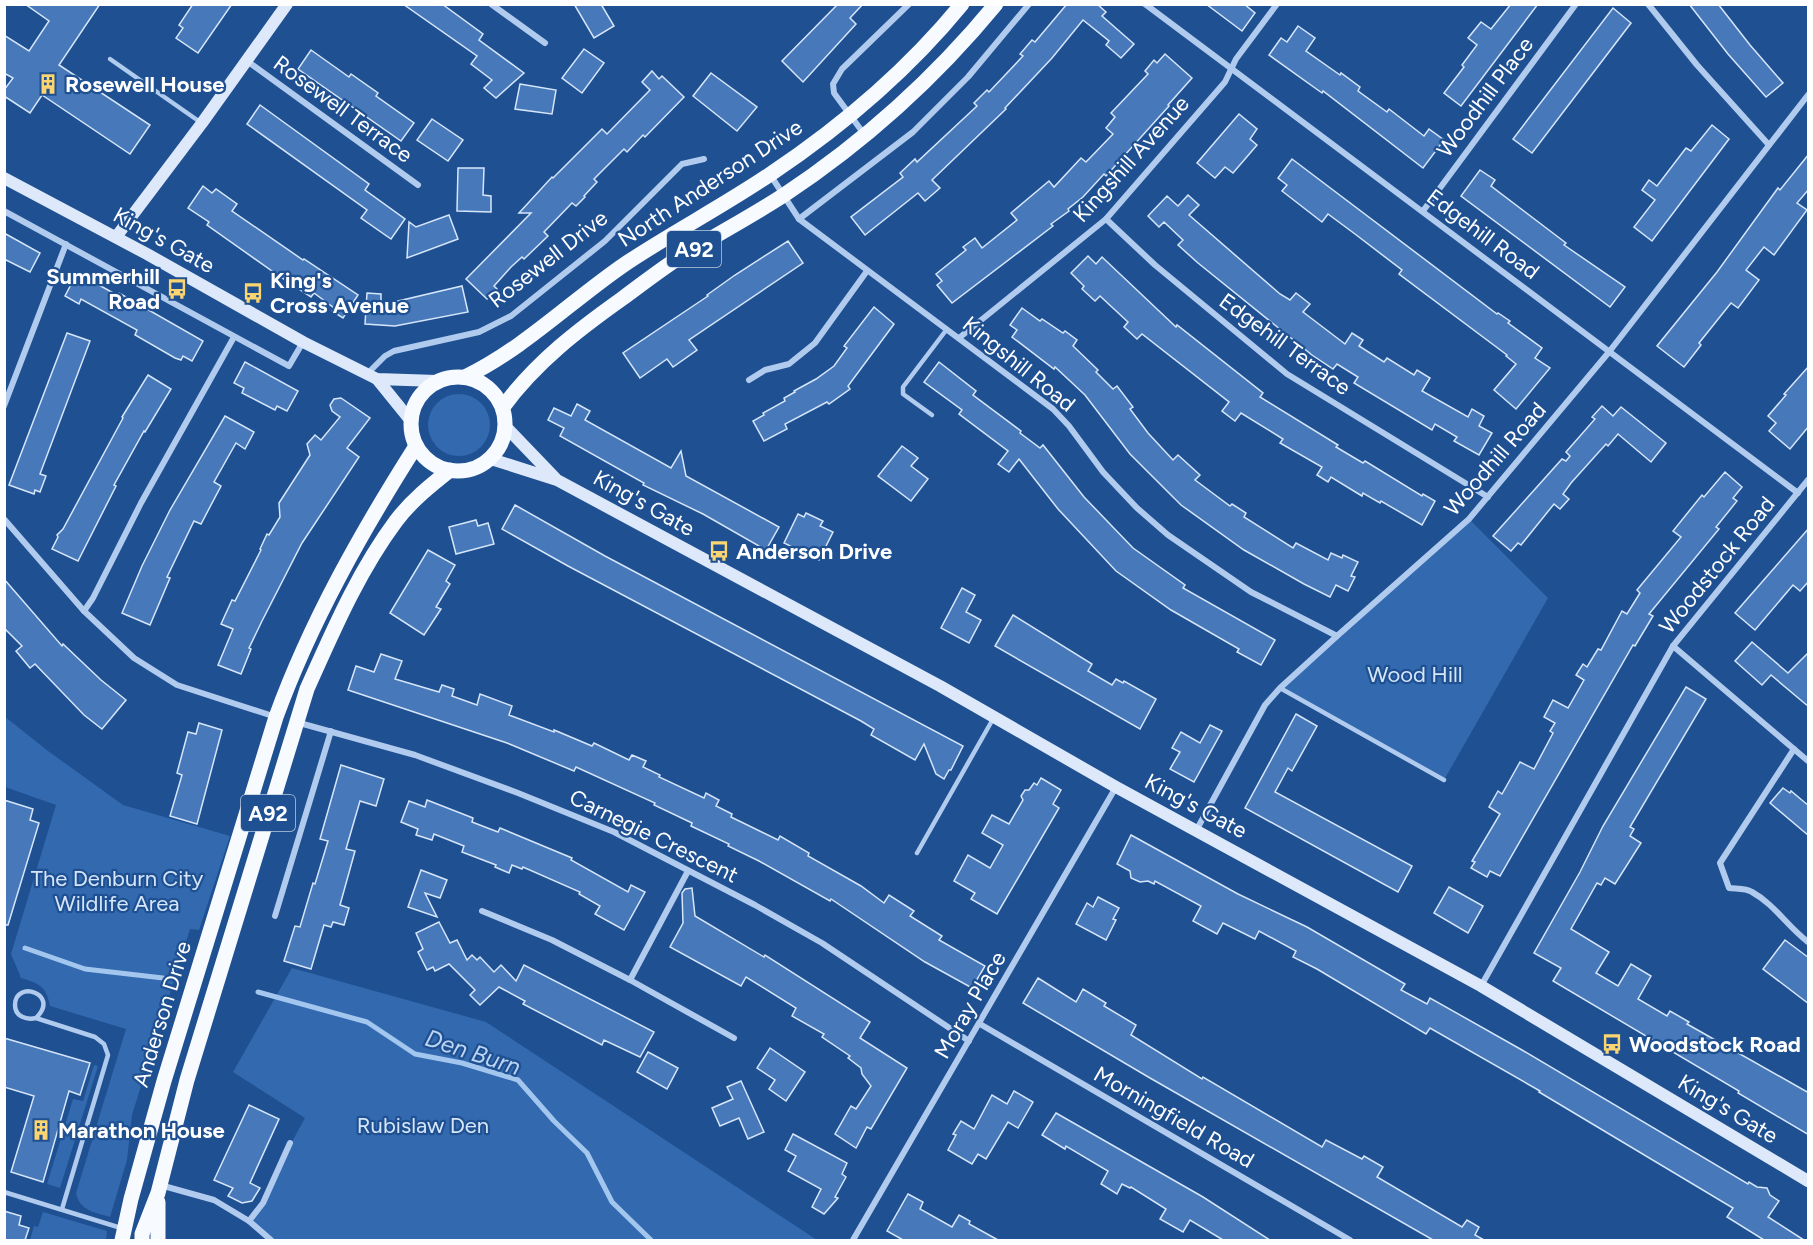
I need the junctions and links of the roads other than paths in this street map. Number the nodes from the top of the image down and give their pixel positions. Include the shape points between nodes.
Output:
1 (287, 4) edge
2 (491, 4) edge
3 (909, 4) edge
4 (962, 4) edge
5 (996, 4) edge
6 (1029, 4) edge
7 (1145, 4) edge
8 (1277, 4) edge
9 (1576, 4) edge
10 (1648, 4) edge
11 (545, 43) dead end
12 (110, 59) dead end
13 (247, 61) junction
14 (1232, 68) junction
15 (1809, 95) edge
16 (849, 115) junction
17 (202, 123) junction
18 (865, 135) junction
19 (1769, 145) junction
20 (704, 159) dead end
21 (770, 174) junction
22 (4, 178) edge
23 (418, 185) dead end
24 (783, 196) junction
25 (4, 211) edge
26 (1423, 211) junction
27 (799, 219) junction
28 (1106, 219) junction
29 (116, 237) junction
30 (66, 244) junction
31 (867, 272) junction
32 (947, 329) junction
33 (234, 337) junction
34 (959, 338) junction
35 (303, 342) junction
36 (1609, 352) junction
37 (372, 376) junction
38 (465, 377) junction
39 (749, 380) dead end
40 (437, 381) junction
41 (4, 406) edge
42 (503, 407) junction
43 (932, 415) dead end
44 (411, 421) junction
45 (506, 427) junction
46 (416, 446) junction
47 (490, 459) junction
48 (450, 470) junction
49 (557, 480) junction
50 (1809, 480) edge
51 (1798, 493) junction
52 (1488, 497) junction
53 (4, 519) edge
54 (84, 611) junction
55 (1337, 636) junction
56 (1673, 646) junction
57 (1280, 688) junction
58 (276, 717) junction
59 (995, 717) junction
60 (296, 722) junction
61 (331, 731) junction
62 (1794, 749) junction
63 (1809, 761) edge
64 (1444, 780) dead end
65 (1116, 787) junction
66 (1197, 829) junction
67 (917, 853) dead end
68 (688, 870) junction
69 (482, 911) dead end
70 (275, 915) dead end
71 (1809, 942) edge
72 (630, 980) junction
73 (1480, 986) junction
74 (36, 1018) junction
75 (980, 1024) junction
76 (734, 1038) dead end
77 (969, 1041) junction
78 (290, 1143) dead end
79 (1809, 1181) edge
80 (159, 1189) junction
81 (4, 1191) edge
82 (62, 1209) junction
83 (249, 1221) junction
84 (123, 1234) edge
85 (142, 1240) edge
86 (158, 1240) edge
87 (271, 1240) edge
88 (853, 1240) edge
89 (1350, 1240) edge

1 - 13 street
2 - 11 street
3 - 16 street via 837,76 834,93
4 - 16 main road, North Anderson Drive / A92 via 917,53
5 - 18 main road, North Anderson Drive / A92 via 947,60
6 - 27 street via 968,77 914,132
7 - 14 street, Edgehill Road
8 - 14 street, Kingshill Avenue
9 - 26 street, Woodhill Place
10 - 19 street
12 - 17 lane
13 - 17 street
13 - 23 street, Rosewell Terrace
14 - 26 street, Edgehill Road
14 - 28 street, Kingshill Avenue via 1225,82
15 - 19 street, Woodhill Road
16 - 18 street
16 - 21 main road, North Anderson Drive / A92
17 - 29 street
18 - 24 main road, North Anderson Drive / A92
19 - 36 street, Woodhill Road
20 - 37 street, Rosewell Drive via 682,164 605,241 511,316 479,332 394,351 385,356
21 - 24 street, Kingshill Road
21 - 38 main road, North Anderson Drive / A92 via 627,263 514,349
22 - 29 street, King's Gate
24 - 27 street, Kingshill Road
24 - 42 main road, North Anderson Drive / A92 via 670,263 600,314 538,365
25 - 30 street
26 - 36 street, Edgehill Road
27 - 31 street, Kingshill Road
28 - 34 street, Kingshill Avenue
28 - 52 street, Edgehill Terrace via 1155,266 1287,374
29 - 35 street, King's Gate
30 - 33 street
30 - 41 street
31 - 32 street, Kingshill Road
31 - 39 street via 815,344 789,364 765,370
32 - 34 street, Kingshill Road
32 - 43 lane via 903,387 903,394
33 - 35 street via 289,366
33 - 54 street
34 - 55 street, Kingshill Road via 1053,409 1103,472 1168,536 1251,592
35 - 37 street, King's Gate
36 - 51 street, Edgehill Road
36 - 52 street, Woodhill Road
37 - 40 street, King's Gate
37 - 44 street, King's Gate
38 - 40 main road, A92
38 - 42 main road via 484,383
40 - 44 main road via 419,397
42 - 45 main road
44 - 46 main road
45 - 47 main road via 498,450
45 - 49 street, King's Gate
46 - 48 main road via 430,462
46 - 58 main road, Anderson Drive / A92 via 345,564
47 - 48 main road via 476,468
47 - 49 street, King's Gate
48 - 60 main road, Anderson Drive / A92 via 396,520 363,572 307,689
49 - 59 street, King's Gate
50 - 51 street, Woodstock Road
51 - 56 street, Woodstock Road
52 - 55 street, Woodhill Road via 1469,519
53 - 54 street
54 - 58 street via 134,658 177,686
55 - 57 street, Woodhill Road
56 - 62 street
56 - 73 street, Woodstock Road
57 - 64 lane
57 - 66 street, Woodhill Road via 1265,705
58 - 84 main road, Anderson Drive / A92 via 164,1081
59 - 65 street, King's Gate
59 - 67 lane
60 - 61 street, Carnegie Crescent
60 - 80 main road, Anderson Drive / A92 via 187,1080
61 - 68 street, Carnegie Crescent via 415,755 518,793 614,832
61 - 70 street
62 - 63 street
62 - 71 street via 1720,863 1729,888 1751,891
65 - 66 street, King's Gate
65 - 75 street, Moray Place
66 - 73 street, King's Gate
68 - 72 street
68 - 77 street, Carnegie Crescent via 822,943
69 - 72 street via 552,940
72 - 76 street
73 - 79 street, King's Gate
74 - 74 lane via 29,1020 17,1012 15,1005 22,992 30,990 42,998 42,1012
74 - 82 lane via 95,1037 104,1044 108,1055
75 - 77 street, Moray Place
75 - 89 street, Morningfield Road
77 - 88 street, Moray Place
78 - 83 street via 262,1203
80 - 83 street via 214,1200
80 - 85 main road, Anderson Drive
80 - 86 main road, Anderson Drive / A92
81 - 82 lane
82 - 84 lane
83 - 87 street

